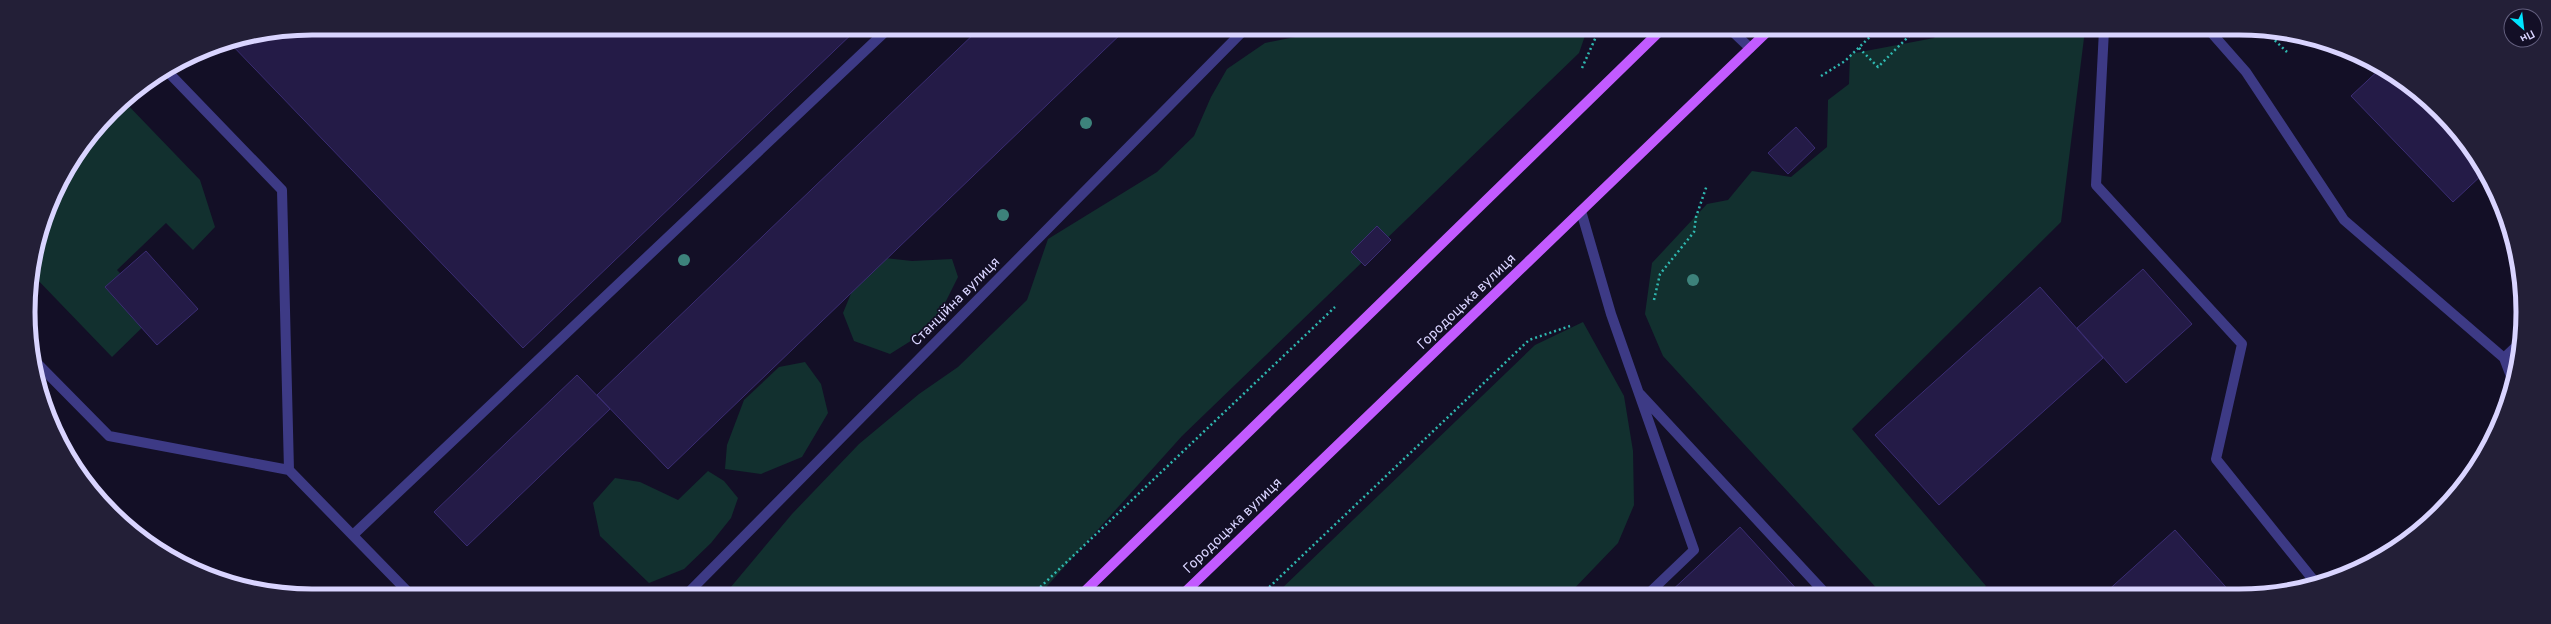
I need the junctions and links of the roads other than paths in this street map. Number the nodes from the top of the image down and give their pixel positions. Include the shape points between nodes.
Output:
1 (882, 35) edge
2 (1239, 35) edge
3 (1656, 35) edge
4 (1736, 35) edge
5 (1764, 35) edge
6 (2104, 35) edge
7 (2213, 35) edge
8 (1750, 48) junction
9 (170, 74) edge
10 (1581, 211) junction
11 (2514, 349) edge
12 (2504, 358) junction
13 (40, 366) edge
14 (2510, 372) edge
15 (1638, 391) junction
16 (289, 470) junction
17 (353, 536) junction
18 (2313, 579) edge
19 (405, 589) edge
20 (692, 589) edge
21 (1087, 589) edge
22 (1189, 589) edge
23 (1653, 589) edge
24 (1821, 589) edge

1 - 17 street
2 - 20 street, Станційна вулиця
3 - 21 main road
4 - 8 street
5 - 8 main road, Городоцька вулиця
6 - 18 street via 2096,185 2242,344 2216,459
7 - 12 street via 2246,72 2344,220
8 - 10 main road, Городоцька вулиця
9 - 16 street via 282,190
10 - 15 street via 1611,314
10 - 22 main road, Городоцька вулиця
11 - 12 street
12 - 14 street
13 - 16 street via 109,436
15 - 23 street via 1694,550
15 - 24 street
16 - 17 street
17 - 19 street

